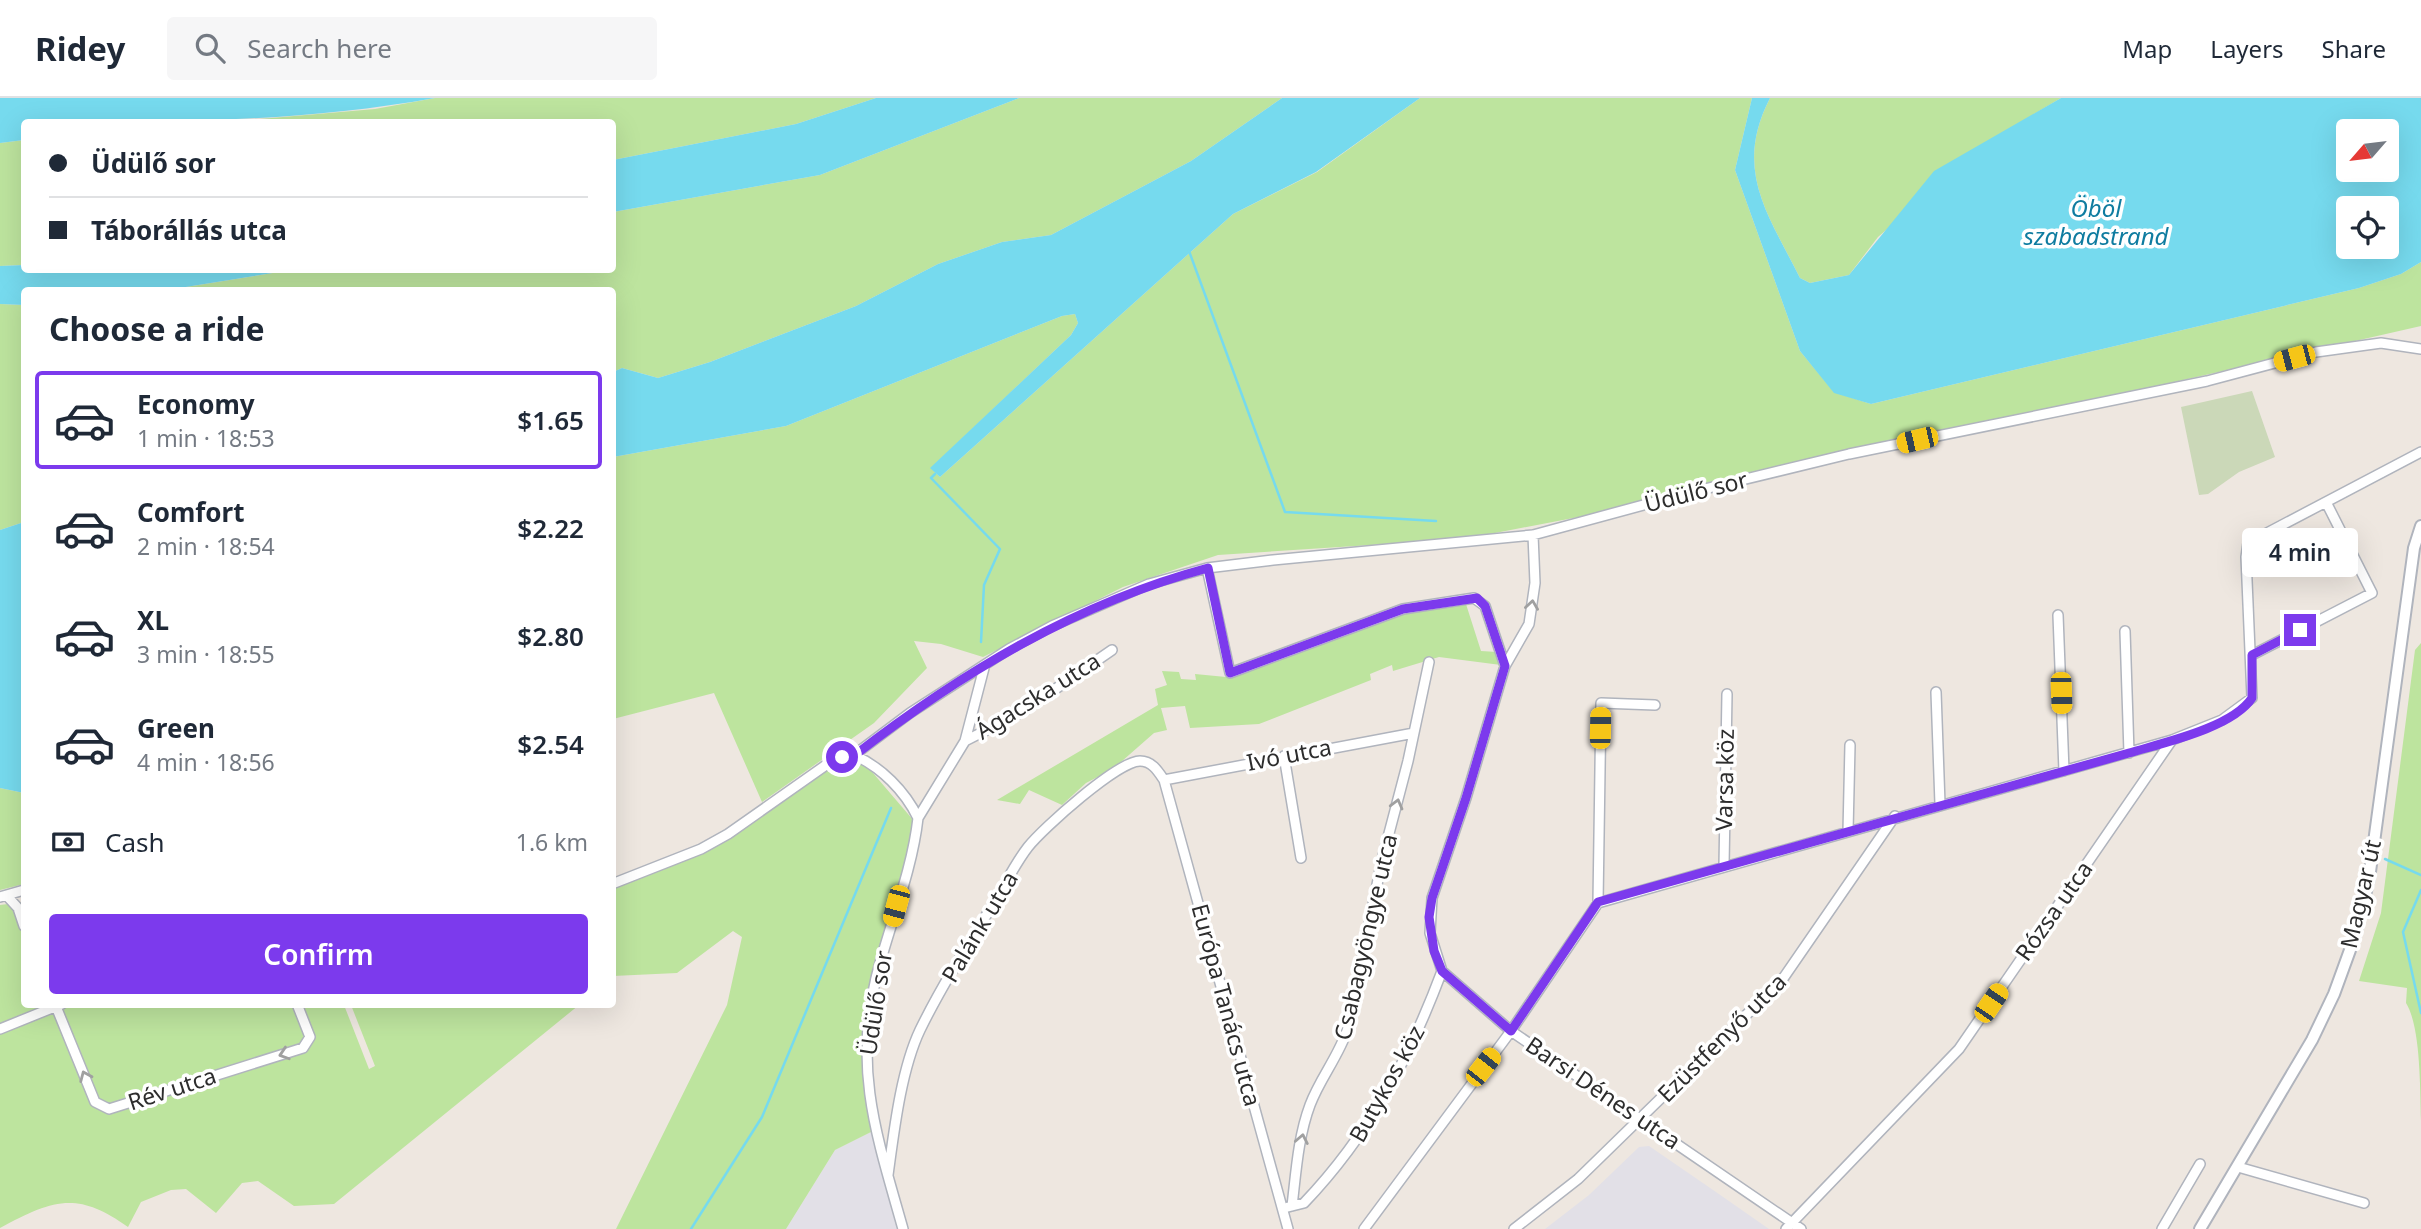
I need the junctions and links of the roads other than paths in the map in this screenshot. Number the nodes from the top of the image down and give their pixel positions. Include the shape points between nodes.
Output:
1 (2421, 349) edge
2 (2421, 452) edge
3 (2326, 502) junction
4 (2421, 526) edge
5 (1533, 534) junction
6 (2417, 559) edge
7 (1208, 568) junction
8 (2058, 615) dead end
9 (2125, 631) dead end
10 (1112, 650) dead end
11 (2252, 655) junction
12 (1429, 662) dead end
13 (1505, 666) junction
14 (984, 668) junction
15 (1936, 692) dead end
16 (1727, 694) dead end
17 (1655, 705) dead end
18 (1414, 733) junction
19 (2172, 740) junction
20 (965, 741) junction
21 (1850, 745) dead end
22 (2129, 753) junction
23 (855, 755) junction
24 (1284, 756) junction
25 (2064, 771) junction
26 (1164, 780) junction
27 (1940, 804) junction
28 (1895, 816) junction
29 (918, 818) junction
30 (1848, 832) junction
31 (1301, 858) dead end
32 (1724, 866) junction
33 (616, 882) edge
34 (21, 891) edge
35 (4, 897) edge
36 (1598, 902) junction
37 (21, 917) edge
38 (1442, 971) junction
39 (51, 1008) edge
40 (59, 1008) edge
41 (299, 1008) edge
42 (0, 1029) edge
43 (1511, 1031) junction
44 (1642, 1119) junction
45 (2200, 1164) dead end
46 (2238, 1167) junction
47 (888, 1175) junction
48 (2364, 1203) dead end
49 (1287, 1208) junction
50 (1793, 1227) edge
51 (904, 1229) edge
52 (1288, 1229) edge
53 (1364, 1229) edge
54 (1514, 1229) edge
55 (2162, 1229) edge
56 (2200, 1229) edge

1 - 5 street, Üdülő sor via 2381,343 2316,352 2183,386 1849,454
2 - 3 street
3 - 11 street via 2248,543
3 - 11 street via 2372,593
4 - 6 street, Magyar út
5 - 7 street, Üdülő sor
13 -> 5 street via 1529,624 1535,583
6 - 46 street, Magyar út via 2369,878 2354,939 2312,1040
7 - 13 street via 1230,673 1403,609 1474,598 1485,606
7 - 14 street, Üdülő sor via 1149,584 1062,621
8 - 25 street
9 - 22 street
10 - 20 street, Ágacska utca via 1022,712
11 - 19 street via 2249,702 2211,726
12 - 18 street, Csabagyöngye utca
13 - 38 street via 1432,898 1430,933
14 - 20 street, Üdülő sor
14 - 23 street, Üdülő sor via 910,713
15 - 27 street
16 - 32 street, Varsa köz
17 - 36 street via 1601,703
18 - 24 street, Ivó utca
49 -> 18 street, Csabagyöngye utca via 1310,1104 1349,1028 1382,859
19 - 22 street
19 - 50 street, Rózsa utca via 1959,1049
20 - 29 street, Üdülő sor
21 - 30 street
22 - 25 street
23 - 29 street via 872,763
23 - 33 street, Üdülő sor via 826,765 701,849
24 - 26 street, Ivó utca
24 - 31 street
25 - 27 street
26 - 47 street, Palánk utca via 1150,763 1134,762 1073,803 1028,847 919,1032 896,1114
26 - 49 street, Európa Tanács utca
27 - 28 street
28 - 30 street
28 - 44 street, Ezüstfenyő utca via 1782,980
29 - 47 street, Üdülő sor via 875,981 866,1049 869,1105
30 - 32 street
32 - 36 street
34 - 35 street
35 - 37 street via 18,908
36 - 43 street
38 - 43 street, Barsi Dénes utca
38 - 49 street, Butykos köz via 1371,1122 1304,1203
39 - 42 street
41 -> 40 street, Rév utca via 310,1037 303,1048 109,1109 95,1102
43 - 44 street, Barsi Dénes utca
43 - 53 street
44 - 50 street, Barsi Dénes utca
44 - 54 street, Ezüstfenyő utca via 1578,1179
45 - 55 street
46 - 48 street
46 - 56 street, Magyar út
47 - 51 street, Üdülő sor
49 - 52 street, Európa Tanács utca

